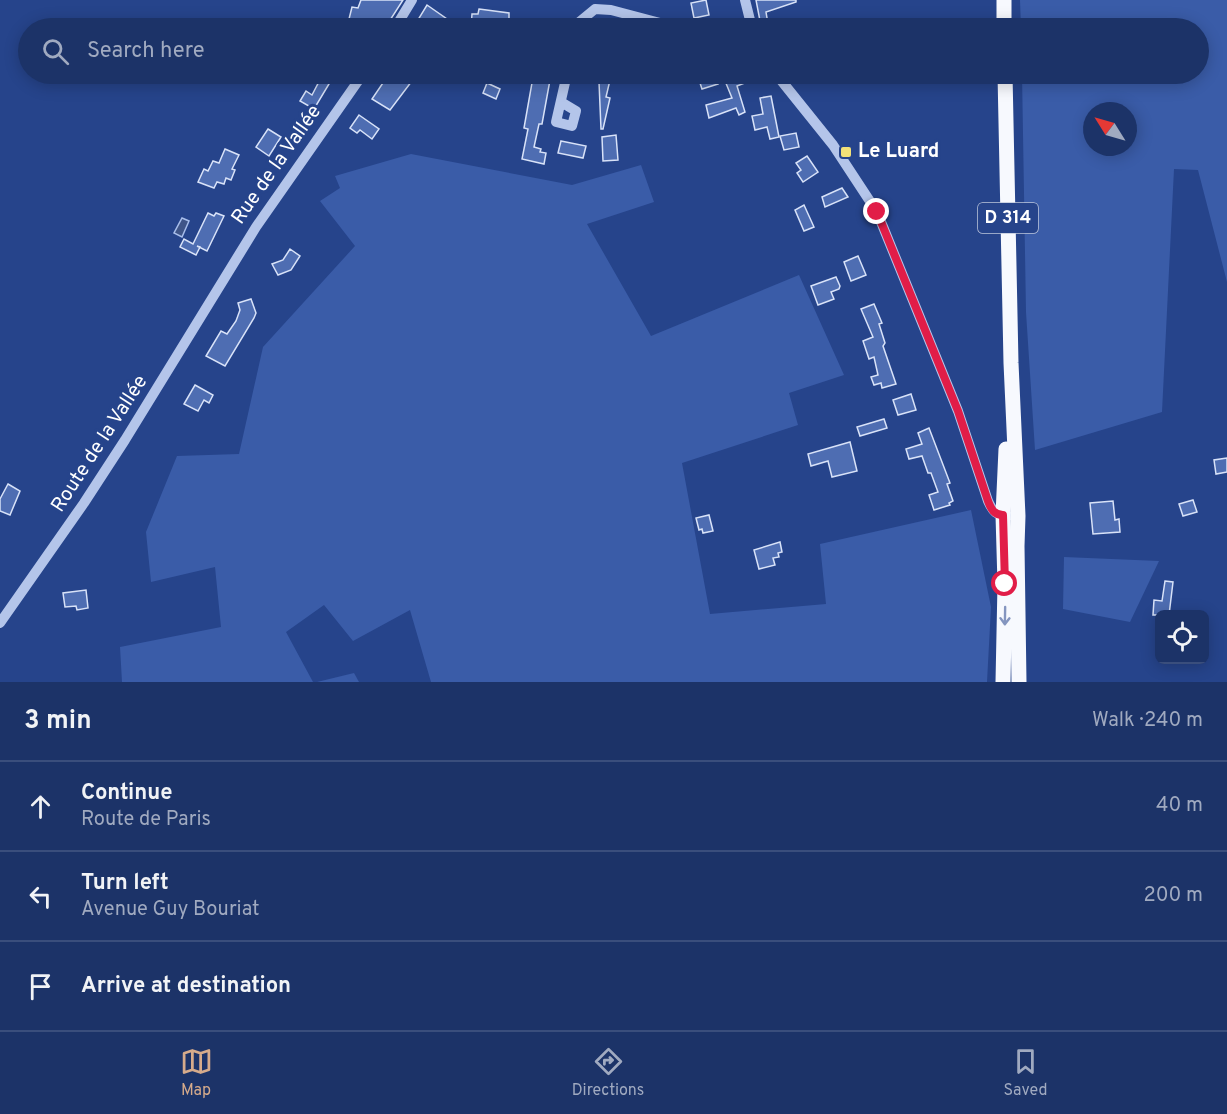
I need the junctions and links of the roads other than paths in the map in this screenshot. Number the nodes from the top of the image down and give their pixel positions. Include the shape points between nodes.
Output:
1 (412, 0) edge
2 (745, 0) edge
3 (1004, 0) edge
4 (401, 18) edge
5 (584, 18) edge
6 (641, 18) edge
7 (750, 18) edge
8 (1005, 18) edge
9 (356, 84) edge
10 (565, 84) edge
11 (784, 84) edge
12 (1005, 84) edge
13 (561, 102) dead end
14 (223, 279) joint
15 (1010, 516) junction
16 (0, 623) edge
17 (1003, 682) edge
18 (1019, 682) edge

1 - 4 street
2 - 7 street
3 - 8 main road
5 - 6 street via 595,9
9 - 14 street, Rue de la Vallée
10 - 13 street
11 - 15 street via 833,146 877,212 958,411 992,511
12 - 15 main road, D 314
14 - 16 street, Route de la Vallée via 84,503
15 -> 17 main road, D 314
15 - 18 main road, D 314 via 1017,546

